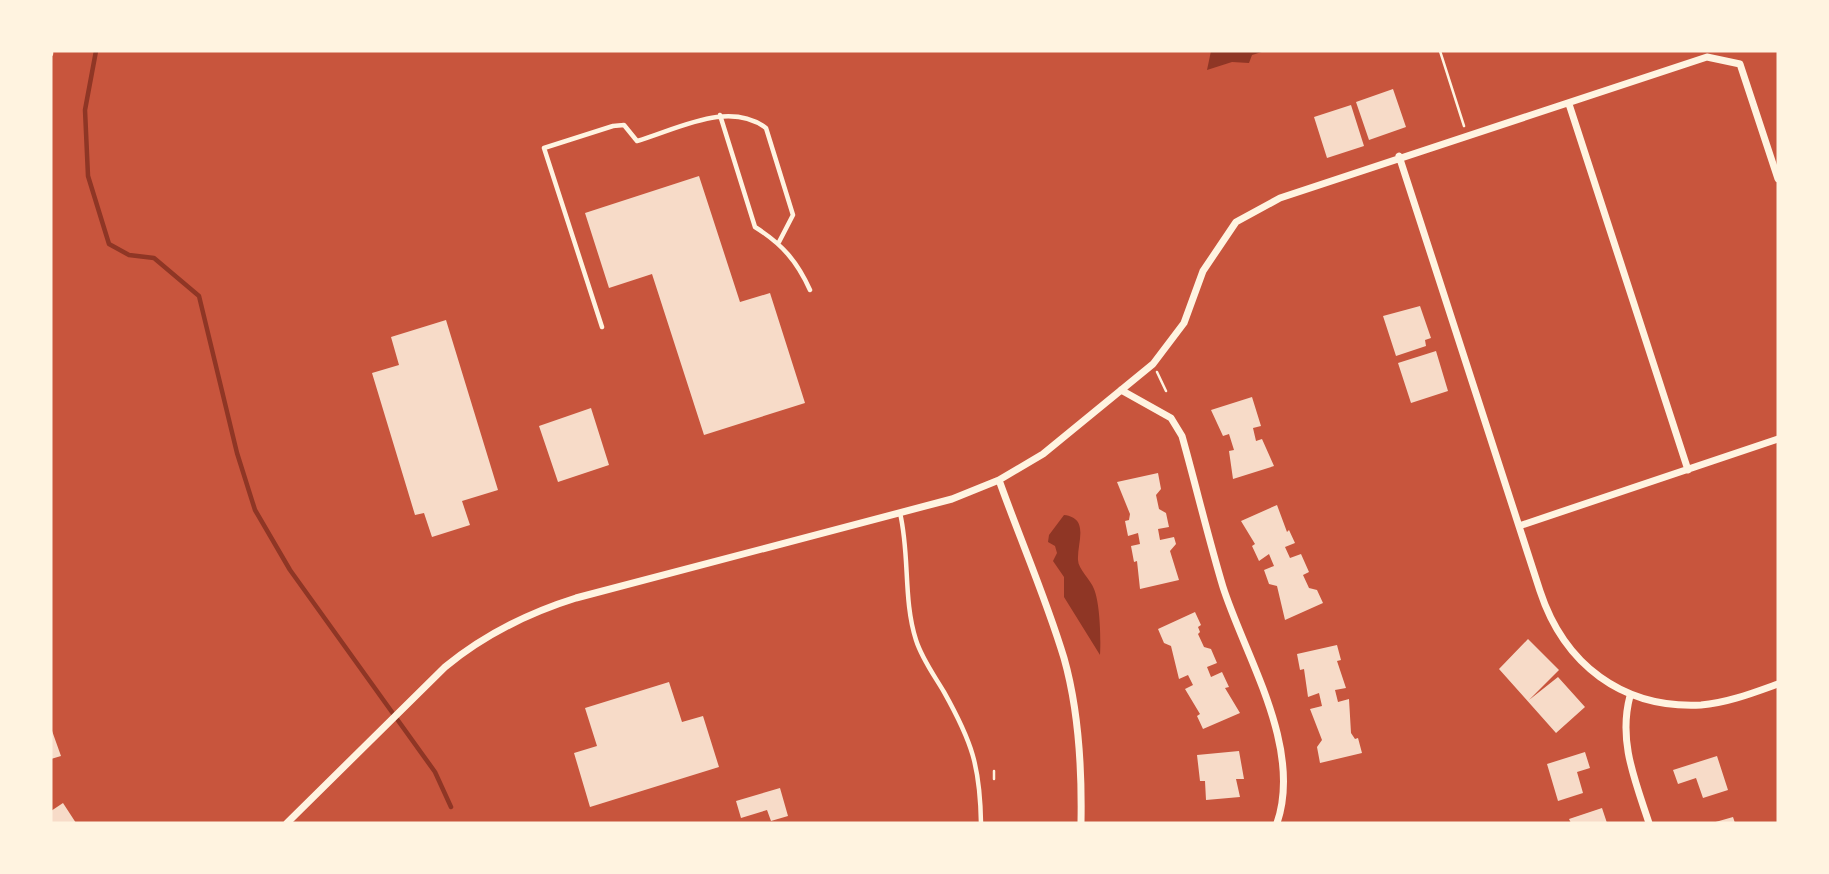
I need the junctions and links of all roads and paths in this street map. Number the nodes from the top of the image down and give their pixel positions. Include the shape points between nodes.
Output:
1 (1440, 51) edge
2 (1569, 104) junction
3 (720, 115) junction
4 (1468, 135) junction
5 (1399, 156) junction
6 (1778, 179) edge
7 (779, 242) junction
8 (810, 290) dead end
9 (602, 327) dead end
10 (1153, 364) junction
11 (1121, 390) junction
12 (1166, 391) dead end
13 (1778, 439) edge
14 (1688, 470) junction
15 (999, 481) junction
16 (900, 513) junction
17 (1519, 526) junction
18 (1778, 684) edge
19 (1630, 696) junction
20 (994, 771) dead end
21 (994, 779) dead end
22 (287, 823) edge
23 (981, 823) edge
24 (1081, 823) edge
25 (1277, 823) edge
26 (1649, 823) edge

1 - 4 path
2 - 4 street
2 - 6 street via 1707,57 1740,64
2 - 14 street
3 - 7 lane via 755,228
3 - 7 lane via 740,115 766,128 793,215
3 - 9 lane via 637,141 624,125 544,148
4 - 5 street
5 - 10 street via 1280,198 1236,222 1203,271 1184,323
5 - 17 street
7 - 8 lane
10 - 11 street
10 - 12 path
11 - 15 street via 1064,439
11 - 25 street via 1171,418 1182,436 1224,589 1266,691 1282,757 1282,811
13 - 14 street
14 - 17 street
15 - 16 street
15 - 24 street via 1064,658 1076,714
16 - 22 street via 551,606 474,645
16 - 23 lane via 916,641 974,754
17 - 19 street via 1559,634 1580,660
18 - 19 street via 1700,705
19 - 26 street via 1624,718 1626,748
20 - 21 path

